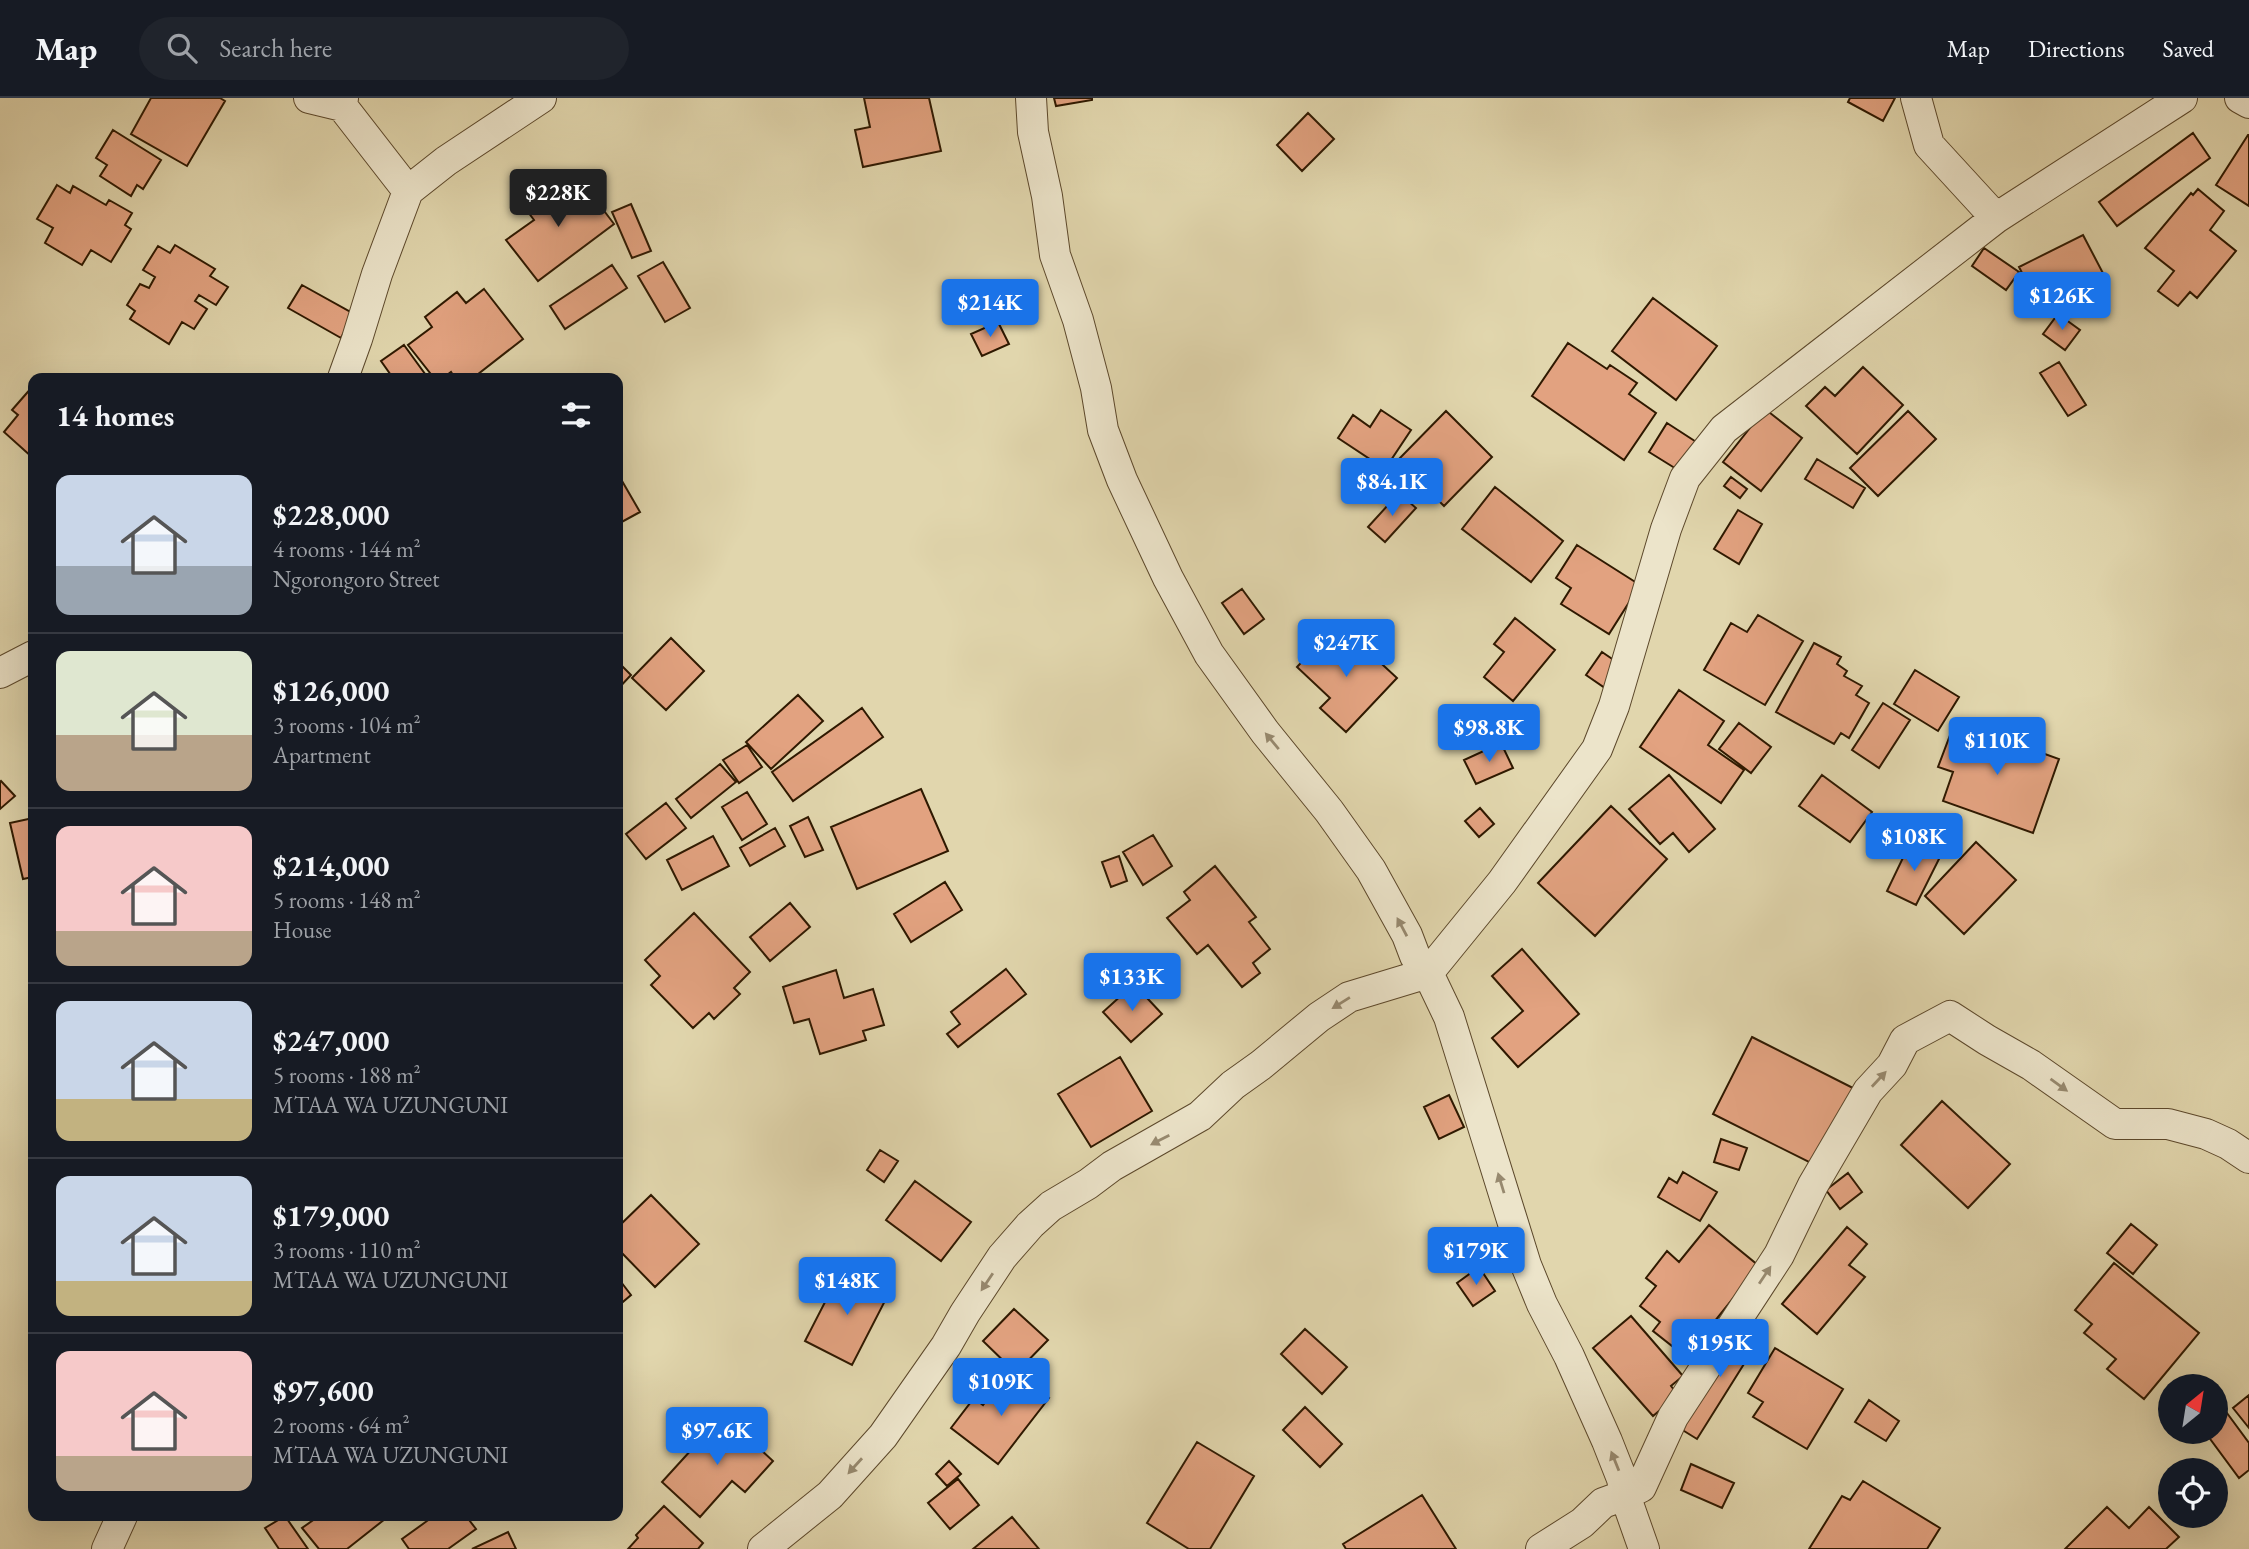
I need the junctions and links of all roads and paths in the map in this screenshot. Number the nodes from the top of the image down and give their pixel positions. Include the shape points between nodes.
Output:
1 (309, 98) edge
2 (541, 98) edge
3 (1031, 98) edge
4 (1916, 98) edge
5 (2182, 98) edge
6 (2240, 98) edge
7 (342, 102) edge
8 (2249, 103) edge
9 (408, 191) junction
10 (1996, 218) junction
11 (345, 373) edge
12 (28, 659) edge
13 (0, 673) edge
14 (1428, 973) junction
15 (2249, 1158) edge
16 (1625, 1495) junction
17 (120, 1521) edge
18 (107, 1549) edge
19 (763, 1549) edge
20 (1541, 1549) edge
21 (1644, 1549) edge

1 - 7 street
2 - 9 street
14 -> 3 street via 1371,870 1209,654 1122,480 1103,430 1078,320 1055,255 1032,132
4 - 10 street via 1929,145
5 - 10 street
6 - 8 street
7 - 9 street
9 - 11 street
10 - 14 street via 1724,429 1685,478 1597,750
12 - 13 street
16 -> 14 street via 1590,1401 1525,1265 1449,1017
14 -> 19 street via 1349,997 1233,1085 1200,1116 1051,1206 1002,1258 883,1436 830,1494
16 -> 15 street via 1641,1487 1673,1417 1779,1255 1813,1185 1868,1091 1892,1065 1905,1040 1927,1027 1950,1016 2115,1124 2168,1124 2206,1134
16 - 20 street via 1604,1503
16 - 21 street
17 - 18 street

